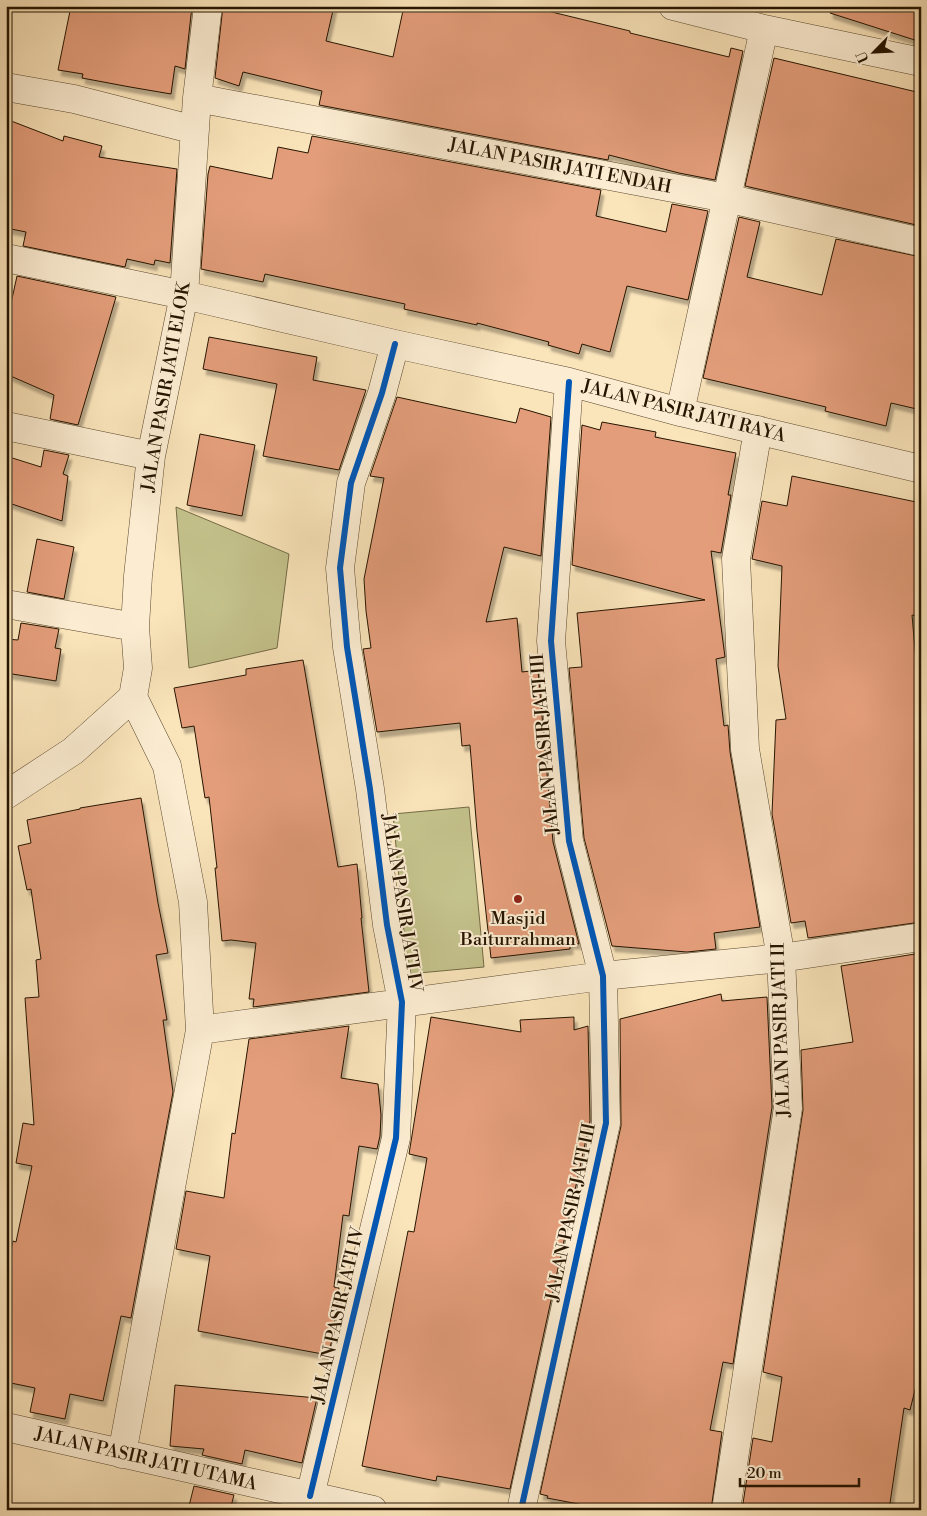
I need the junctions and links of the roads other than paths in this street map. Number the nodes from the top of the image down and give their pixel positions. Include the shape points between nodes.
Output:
1 (208, 6) edge
2 (673, 6) edge
3 (764, 29) junction
4 (921, 62) edge
5 (6, 87) edge
6 (198, 98) junction
7 (195, 130) junction
8 (726, 198) junction
9 (921, 242) edge
10 (6, 258) edge
11 (184, 295) junction
12 (395, 344) junction
13 (569, 382) junction
14 (680, 412) junction
15 (6, 426) edge
16 (758, 430) junction
17 (151, 456) junction
18 (921, 469) edge
19 (6, 604) edge
20 (135, 627) junction
21 (133, 698) junction
22 (6, 796) edge
23 (921, 937) edge
24 (781, 958) junction
25 (603, 976) junction
26 (402, 1002) junction
27 (200, 1030) junction
28 (6, 1427) edge
29 (122, 1454) junction
30 (310, 1496) junction
31 (373, 1510) edge
32 (521, 1510) edge
33 (726, 1510) edge

1 - 6 street, JALAN PASIR JATI ELOK
2 - 3 street
3 - 4 street
3 - 8 street
5 - 7 street via 74,99
6 - 7 street, JALAN PASIR JATI ELOK
6 - 8 street, JALAN PASIR JATI ENDAH
7 - 11 street, JALAN PASIR JATI ELOK
8 - 9 street, JALAN PASIR JATI ENDAH
8 - 14 street
10 - 11 street, JALAN PASIR JATI RAYA
11 - 12 street, JALAN PASIR JATI RAYA
11 - 17 street, JALAN PASIR JATI ELOK
12 - 13 street, JALAN PASIR JATI RAYA
12 - 26 street, JALAN PASIR JATI IV via 351,483 340,568 347,647 370,789 387,925
13 - 14 street, JALAN PASIR JATI RAYA
13 - 25 street, JALAN PASIR JATI III via 551,641 569,840
14 - 16 street, JALAN PASIR JATI RAYA
15 - 17 street
16 - 18 street, JALAN PASIR JATI RAYA
16 - 24 street, JALAN PASIR JATI II via 736,559 745,749
17 - 20 street, JALAN PASIR JATI ELOK
19 - 20 street
20 - 21 street, JALAN PASIR JATI ELOK via 138,668
21 - 22 street via 73,752
21 - 27 street via 167,766 192,902
23 - 24 street
24 - 25 street
24 - 33 street, JALAN PASIR JATI II via 788,1108
25 - 26 street
25 - 32 street, JALAN PASIR JATI III via 606,1123
26 - 27 street
26 - 30 street, JALAN PASIR JATI IV via 396,1138
27 - 29 street
28 - 29 street, JALAN PASIR JATI UTAMA
29 - 30 street, JALAN PASIR JATI UTAMA
30 - 31 street, JALAN PASIR JATI UTAMA

